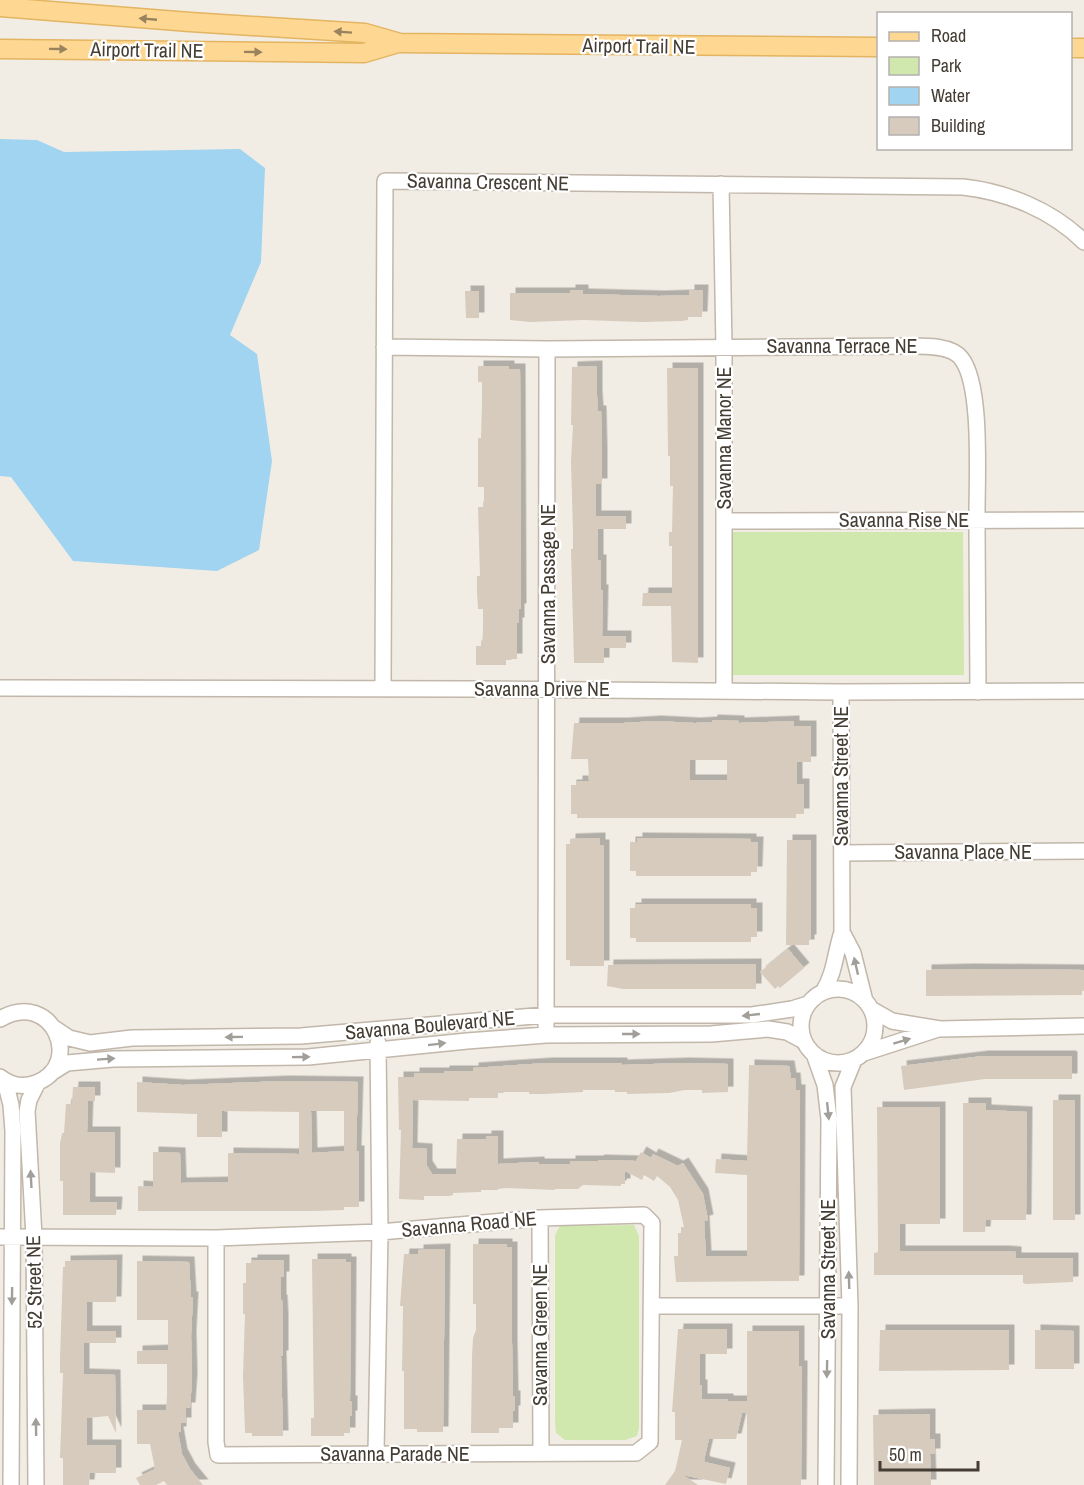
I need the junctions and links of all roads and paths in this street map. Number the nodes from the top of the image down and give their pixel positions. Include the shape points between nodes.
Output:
1 (0, 7) edge
2 (400, 43) junction
3 (877, 48) edge
4 (0, 49) edge
5 (721, 184) junction
6 (1084, 242) edge
7 (384, 347) junction
8 (724, 347) junction
9 (548, 349) junction
10 (1084, 519) edge
11 (725, 520) junction
12 (977, 520) junction
13 (0, 688) edge
14 (382, 689) junction
15 (548, 690) junction
16 (724, 691) junction
17 (1084, 691) edge
18 (841, 692) junction
19 (978, 692) junction
20 (1084, 851) edge
21 (842, 853) junction
22 (842, 932) junction
23 (823, 992) junction
24 (808, 1004) junction
25 (868, 1005) junction
26 (546, 1015) junction
27 (0, 1019) edge
28 (1084, 1026) edge
29 (54, 1028) junction
30 (940, 1029) junction
31 (377, 1031) junction
32 (546, 1035) junction
33 (804, 1041) junction
34 (379, 1051) junction
35 (814, 1054) junction
36 (859, 1056) junction
37 (44, 1078) junction
38 (2, 1079) edge
39 (540, 1218) junction
40 (380, 1232) junction
41 (6, 1237) edge
42 (34, 1237) junction
43 (216, 1238) junction
44 (651, 1306) junction
45 (827, 1306) junction
46 (850, 1306) junction
47 (376, 1453) junction
48 (541, 1453) junction
49 (10, 1485) edge
50 (36, 1485) edge
51 (826, 1485) edge
52 (849, 1485) edge

2 -> 1 main road, Airport Trail NE via 365,33
2 - 3 main road, Airport Trail NE
4 -> 2 main road, Airport Trail NE via 364,53
5 - 6 street, Savanna Crescent NE via 984,189 1039,210
5 - 7 street, Savanna Crescent NE via 385,181
5 - 8 street, Savanna Manor NE
7 - 9 street, Savanna Terrace NE
7 - 14 street, Savanna Crescent NE
8 - 9 street, Savanna Terrace NE
8 - 11 street, Savanna Manor NE
8 - 12 street, Savanna Terrace NE via 909,346 956,354 967,370 974,399
9 - 15 street, Savanna Passage NE
10 - 12 street, Savanna Rise NE
11 - 12 street, Savanna Rise NE
11 - 16 street, Savanna Manor NE
12 - 19 street, Savanna Terrace NE
13 - 14 street, Savanna Drive NE
14 - 15 street, Savanna Drive NE
15 - 16 street, Savanna Drive NE
15 - 26 street, Savanna Passage NE
16 - 18 street, Savanna Drive NE
17 - 19 street, Savanna Drive NE
18 - 19 street, Savanna Drive NE
18 - 21 street, Savanna Street NE
20 - 21 street, Savanna Place NE
21 - 22 street, Savanna Street NE
22 - 23 street, Savanna Street NE via 836,965
25 -> 22 street, Savanna Street NE via 853,953
23 - 24 street
23 - 25 street via 841,989 858,995
24 -> 26 street, Savanna Boulevard NE via 735,1016
24 - 33 street via 801,1020
25 - 30 street via 892,1021
25 - 36 street via 875,1020 875,1032
26 - 31 street, Savanna Boulevard NE
26 - 32 street, Savanna Passage NE
27 - 29 street, Savanna Boulevard NE via 21,1011 34,1013
28 - 30 street
31 -> 29 street, Savanna Boulevard NE via 132,1038 90,1043 69,1038
29 - 37 street, 52 Street NE via 60,1056
36 -> 30 street
31 - 34 street
32 -> 33 street, Savanna Boulevard NE via 711,1034 775,1029
34 -> 32 street, Savanna Boulevard NE
33 - 35 street
37 -> 34 street, Savanna Boulevard NE via 67,1064 113,1059 308,1058
34 - 40 street
35 - 36 street via 831,1063
35 -> 45 street, Savanna Street NE via 825,1086 829,1119
46 -> 36 street, Savanna Street NE via 843,1087
37 - 38 street via 21,1085
42 -> 37 street, 52 Street NE via 27,1111 29,1100
38 - 41 street, 52 Street NE via 11,1105 13,1131
39 - 40 street, Savanna Road NE
39 - 44 street, Savanna Road NE via 644,1215 652,1223
39 - 48 street, Savanna Green NE
40 - 43 street, Savanna Road NE
40 - 47 street
41 - 42 street, Savanna Road NE
41 -> 49 street, 52 Street NE
42 - 43 street, Savanna Road NE
50 -> 42 street, 52 Street NE
43 - 47 street, Savanna Parade NE via 218,1455
44 - 45 street
44 - 48 street, Savanna Parade NE via 650,1442 636,1453
45 - 46 street
45 -> 51 street, Savanna Street NE
46 - 52 street, Savanna Street NE
47 - 48 street, Savanna Parade NE

